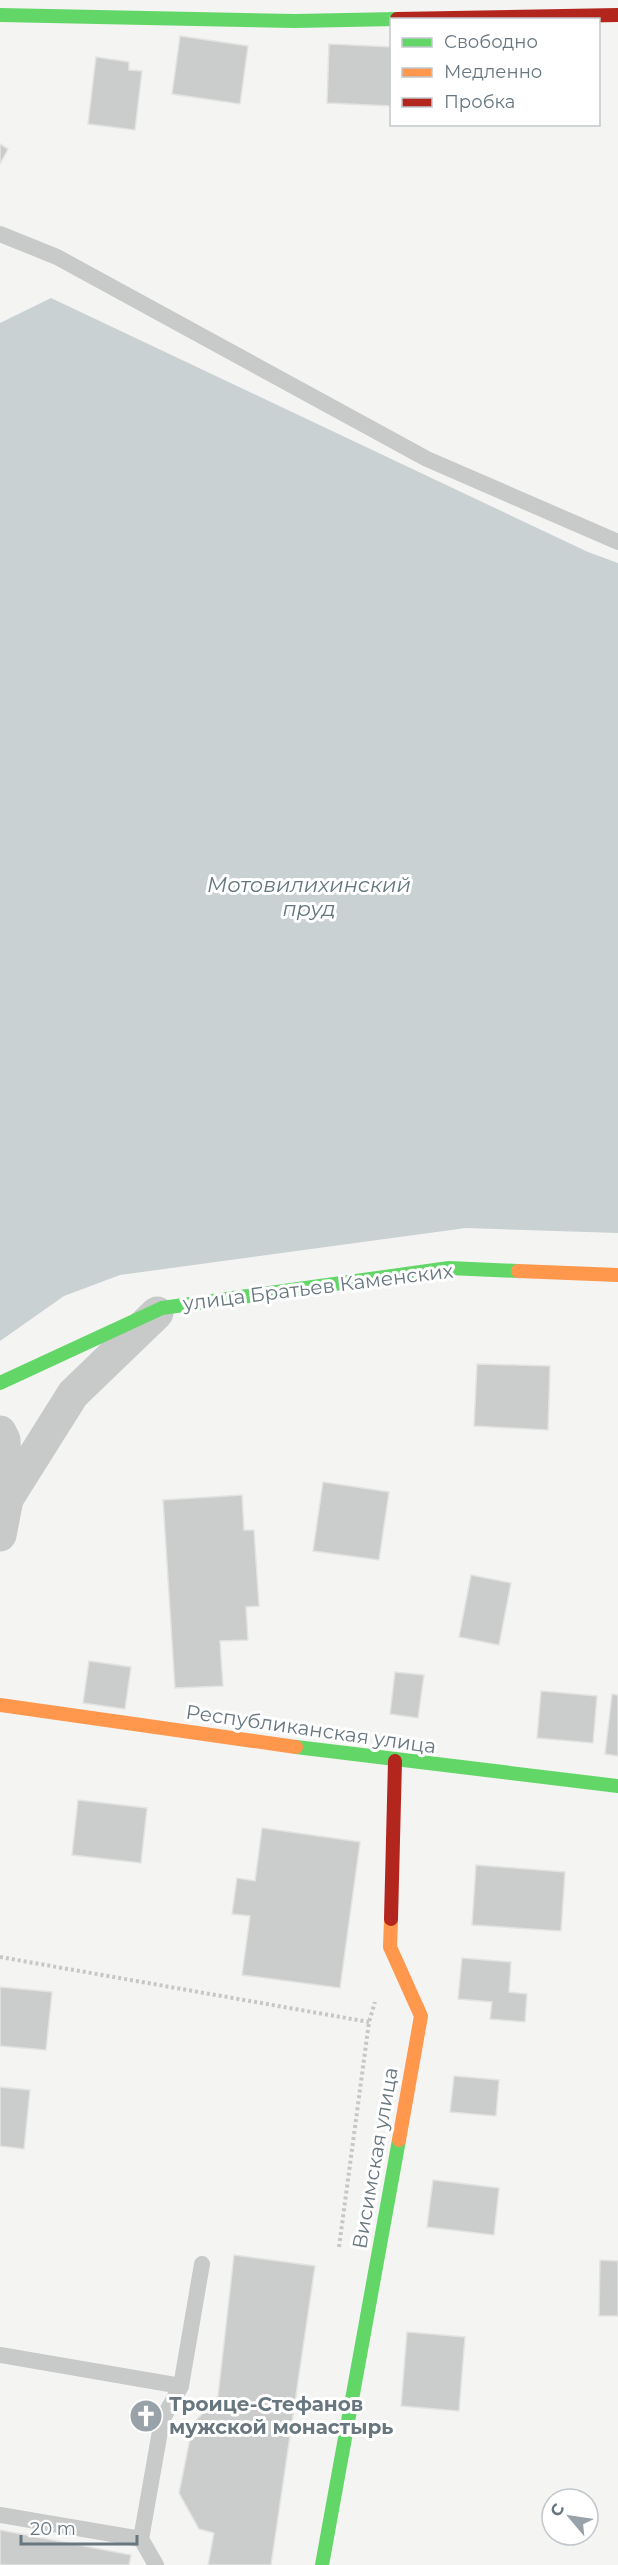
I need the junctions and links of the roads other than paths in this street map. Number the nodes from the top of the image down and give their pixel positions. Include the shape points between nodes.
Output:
1 (0, 15) edge
2 (618, 15) edge
3 (456, 18) edge
4 (390, 19) edge
5 (0, 234) edge
6 (618, 542) edge
7 (618, 1275) edge
8 (162, 1308) junction
9 (0, 1383) edge
10 (0, 1432) edge
11 (7, 1499) junction
12 (0, 1535) edge
13 (0, 1705) edge
14 (395, 1761) junction
15 (618, 1786) edge
16 (202, 2264) dead end
17 (0, 2355) edge
18 (181, 2386) junction
19 (0, 2515) edge
20 (141, 2539) junction
21 (156, 2565) edge
22 (322, 2565) edge

1 - 4 street
2 - 3 street
5 - 6 lane via 57,257 428,459
7 - 8 street, улица Братьев Каменских via 449,1268
8 - 9 street, улица Братьев Каменских
8 - 11 street, улица Братьев Каменских via 73,1394
10 - 11 street via 4,1440
11 - 12 street
13 - 14 street, Республиканская улица
14 - 15 street, Республиканская улица
14 - 22 street, Висимская улица via 390,1947 421,2016
16 - 18 lane
17 - 18 lane
18 - 20 lane via 162,2420
19 - 20 lane
20 - 21 lane

